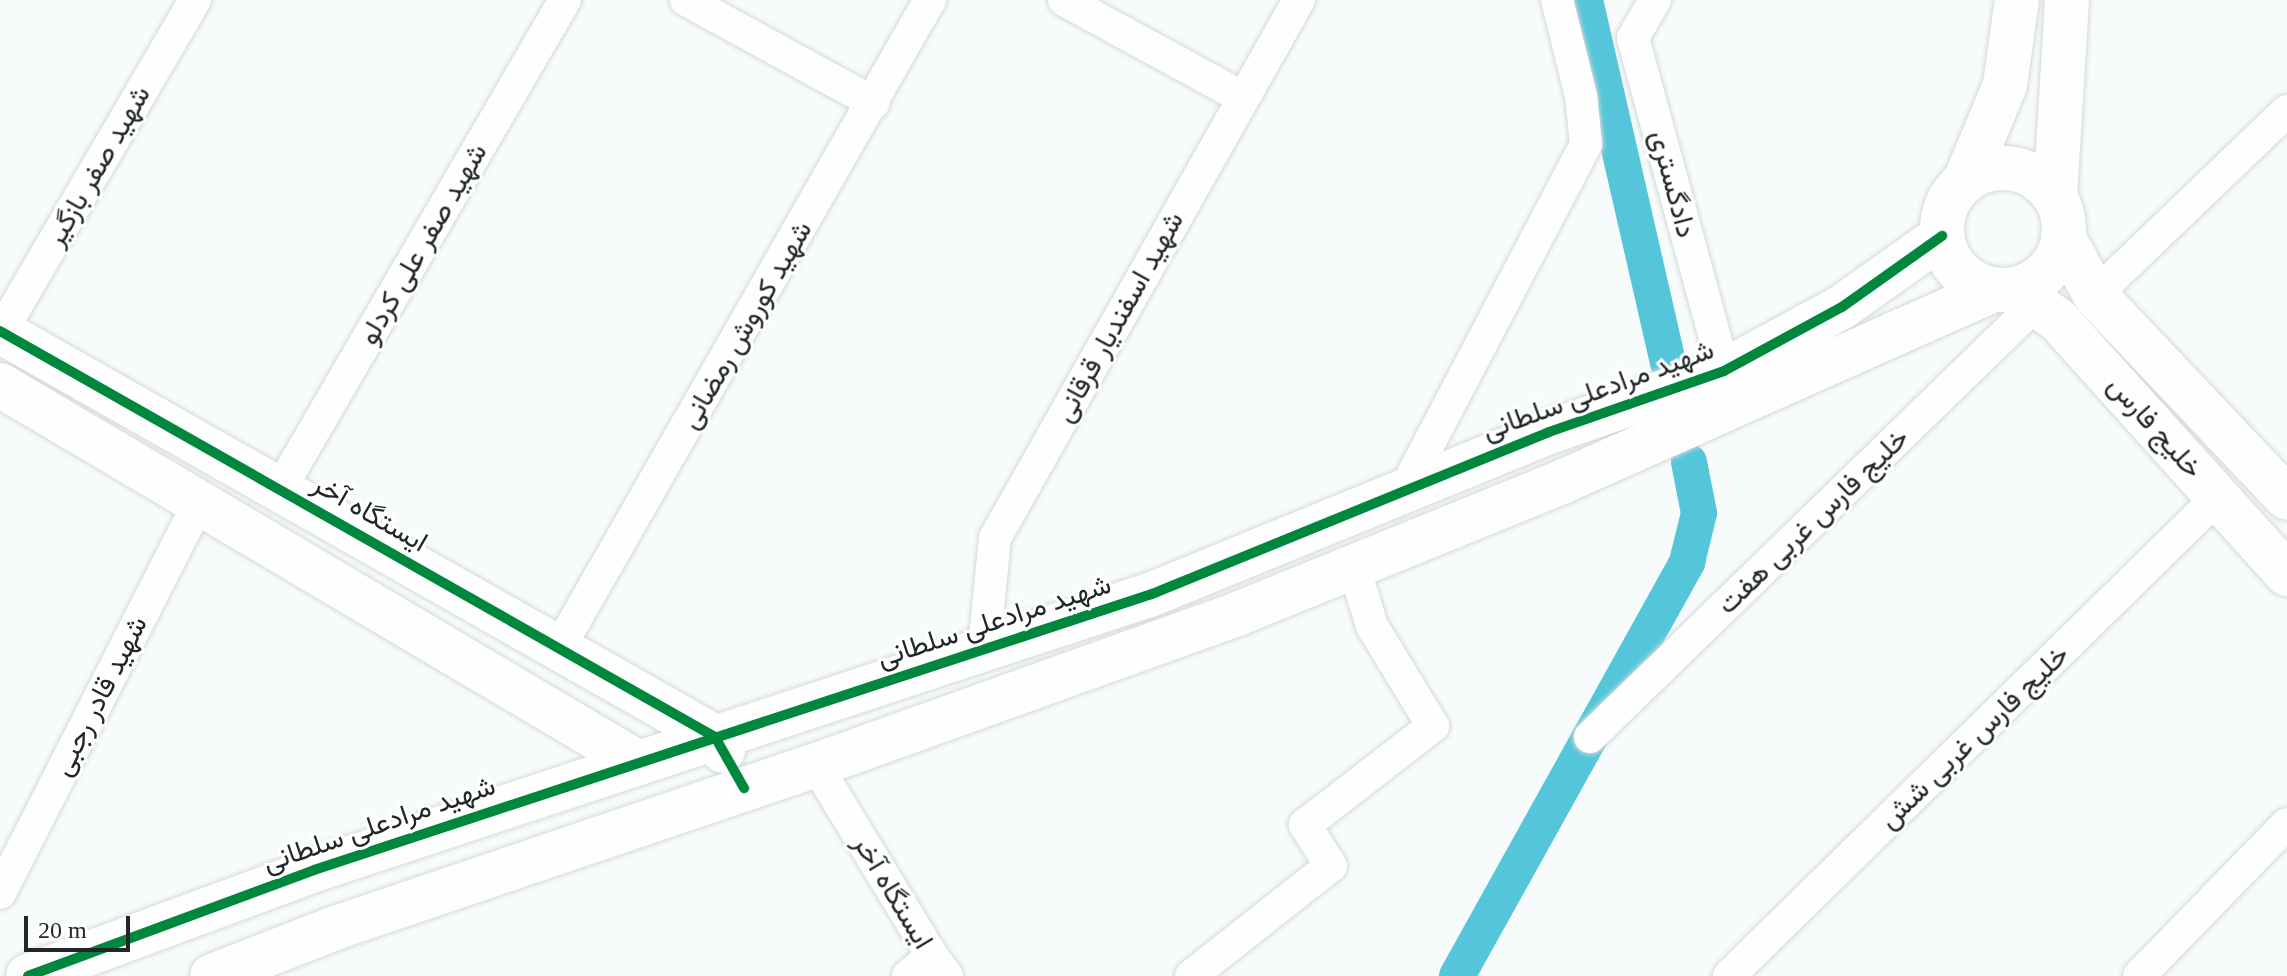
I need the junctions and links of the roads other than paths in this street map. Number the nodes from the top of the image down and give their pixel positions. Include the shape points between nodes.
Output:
1 (195, 0) edge
2 (565, 0) edge
3 (686, 0) edge
4 (930, 0) edge
5 (1064, 0) edge
6 (1299, 0) edge
7 (1557, 0) edge
8 (1655, 0) edge
9 (2017, 0) edge
10 (2067, 0) edge
11 (1242, 97) junction
12 (874, 103) junction
13 (2287, 111) edge
14 (1965, 181) junction
15 (2059, 217) junction
16 (1942, 236) junction
17 (2015, 295) junction
18 (2095, 295) junction
19 (1, 332) edge
20 (0, 385) edge
21 (1727, 390) junction
22 (280, 489) junction
23 (1404, 491) junction
24 (2285, 491) edge
25 (2218, 497) junction
26 (200, 500) junction
27 (1354, 567) junction
28 (2287, 574) edge
29 (1190, 579) junction
30 (1204, 627) junction
31 (559, 648) junction
32 (984, 648) junction
33 (792, 715) junction
34 (715, 737) junction
35 (1590, 737) dead end
36 (639, 763) junction
37 (816, 765) junction
38 (744, 788) junction
39 (2287, 824) edge
40 (314, 870) junction
41 (0, 893) edge
42 (338, 927) junction
43 (929, 969) edge
44 (28, 976) edge
45 (212, 976) edge
46 (1191, 976) edge
47 (1729, 976) edge
48 (2139, 976) edge

1 - 19 street, شهید صفر بازگیر
2 - 22 street, شهید صفر علی کردلو
3 - 12 street
4 - 12 street, شهید کوروش رمضانی
5 - 11 street
6 - 11 street, شهید اسفندیار قرقانی
7 - 23 street via 1581,96 1586,144
8 - 21 street, دادگستری via 1633,38
9 - 14 street via 2005,85
10 - 15 street
11 - 32 street, شهید اسفندیار قرقانی via 995,538
12 - 31 street, شهید کوروش رمضانی
13 - 18 street
14 - 15 street via 1983,171 2023,171 2041,182
14 - 16 street via 1943,215
15 - 17 street via 2058,255 2048,271
15 - 18 street, خلیج فارس
16 - 17 street via 1947,256 1959,272 1975,284
16 - 21 street, شهید مرادعلی سلطانی
17 - 21 street, شهید مرادعلی سلطانی
17 - 25 street, خلیج فارس via 2058,320
17 - 35 street, خلیج فارس غربی هفت
18 - 24 street, خلیج فارس
19 - 22 street, ایستگاه آخر
20 - 26 street
21 - 23 street, شهید مرادعلی سلطانی via 1549,432
21 - 27 street, شهید مرادعلی سلطانی
22 - 31 street, ایستگاه آخر
23 - 29 street, شهید مرادعلی سلطانی
25 - 28 street, خلیج فارس
25 - 47 street, خلیج فارس غربی شش
26 - 36 street
26 - 41 street, شهید قادر رجبی
27 - 30 street, شهید مرادعلی سلطانی
27 - 46 street via 1372,626 1433,726 1305,825 1331,866
29 - 30 street
29 - 32 street, شهید مرادعلی سلطانی
30 - 37 street, شهید مرادعلی سلطانی
31 - 34 street, ایستگاه آخر
32 - 33 street, شهید مرادعلی سلطانی
33 - 34 street, شهید مرادعلی سلطانی
33 - 37 street
34 - 36 street, شهید مرادعلی سلطانی
34 - 38 street
36 - 40 street, شهید مرادعلی سلطانی
37 - 38 street, شهید مرادعلی سلطانی
37 - 43 street, ایستگاه آخر
38 - 42 street, شهید مرادعلی سلطانی
39 - 48 street
40 - 42 street
40 - 44 street, شهید مرادعلی سلطانی
42 - 45 street, شهید مرادعلی سلطانی

